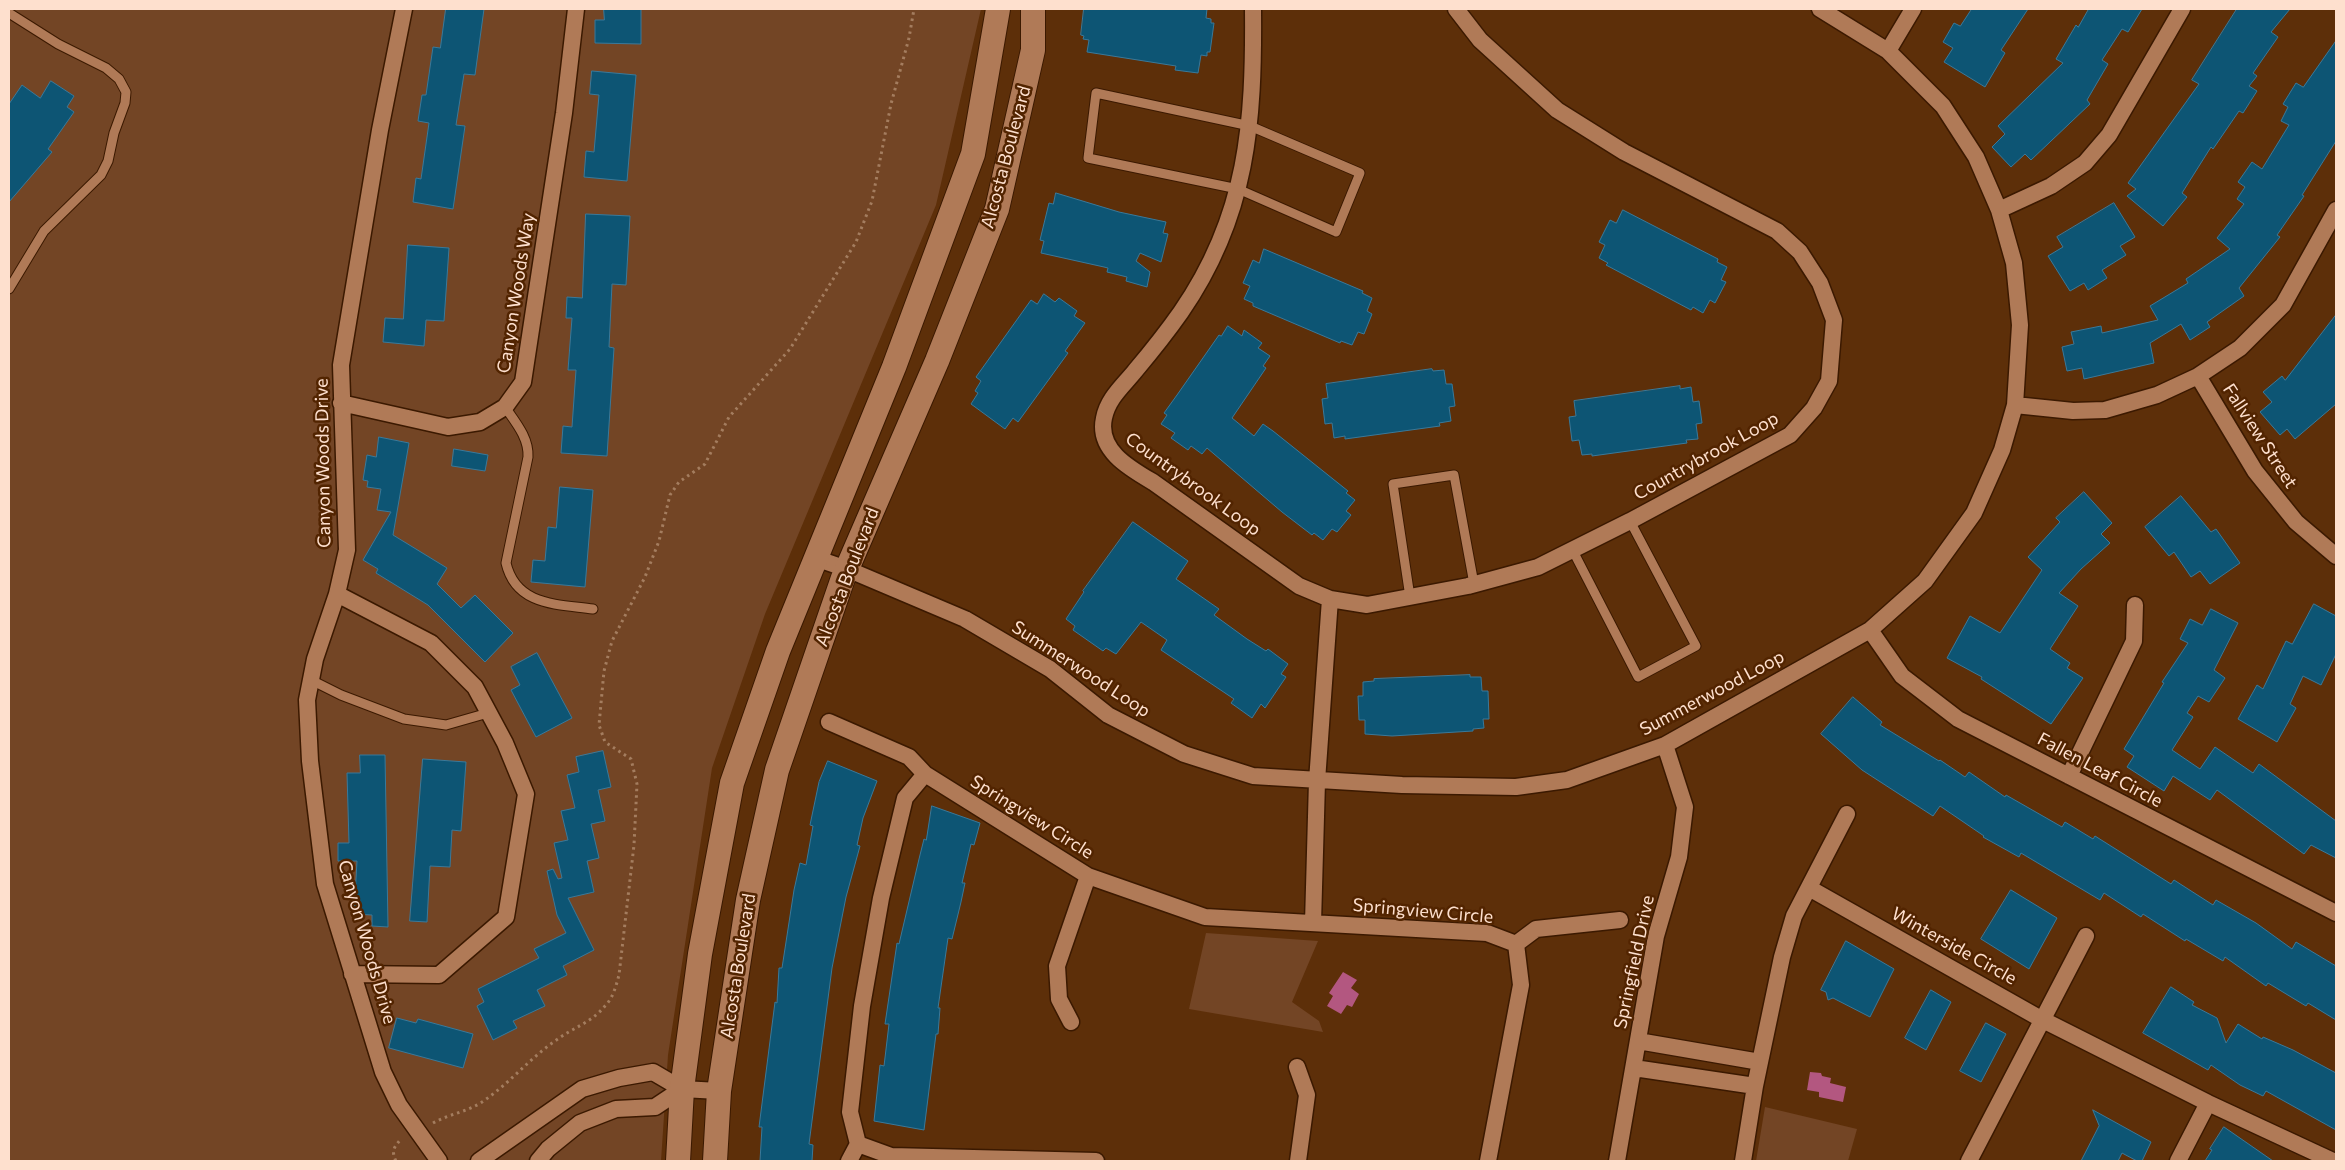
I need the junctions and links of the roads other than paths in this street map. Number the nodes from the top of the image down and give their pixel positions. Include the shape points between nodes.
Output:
1 (404, 9) edge
2 (576, 9) edge
3 (998, 9) edge
4 (1033, 9) edge
5 (1253, 9) edge
6 (1456, 9) edge
7 (1820, 9) edge
8 (1913, 9) edge
9 (2182, 9) edge
10 (9, 13) edge
11 (1888, 51) junction
12 (1250, 126) junction
13 (1238, 189) junction
14 (2000, 210) junction
15 (2336, 210) edge
16 (9, 289) edge
17 (2198, 376) junction
18 (341, 402) junction
19 (2015, 406) junction
20 (506, 408) junction
21 (1630, 521) junction
22 (1572, 549) junction
23 (2336, 556) edge
24 (815, 558) junction
25 (847, 568) junction
26 (1474, 584) junction
27 (337, 594) junction
28 (1410, 597) junction
29 (1330, 599) junction
30 (2135, 605) dead end
31 (593, 609) dead end
32 (1870, 630) junction
33 (311, 680) junction
34 (488, 713) junction
35 (829, 722) dead end
36 (1665, 744) junction
37 (925, 774) junction
38 (2069, 776) junction
39 (1317, 781) junction
40 (1847, 814) dead end
41 (1088, 876) junction
42 (1809, 888) junction
43 (2336, 913) edge
44 (1620, 920) dead end
45 (1313, 923) junction
46 (2086, 936) dead end
47 (1516, 944) junction
48 (352, 974) junction
49 (2042, 1019) junction
50 (1071, 1022) dead end
51 (1638, 1041) junction
52 (1760, 1062) junction
53 (1297, 1067) dead end
54 (1634, 1068) junction
55 (1755, 1086) junction
56 (682, 1089) junction
57 (719, 1092) junction
58 (2208, 1103) junction
59 (858, 1144) junction
60 (439, 1161) edge
61 (479, 1161) edge
62 (538, 1161) edge
63 (678, 1161) edge
64 (715, 1161) edge
65 (849, 1161) edge
66 (1096, 1161) edge
67 (1298, 1161) edge
68 (1488, 1161) edge
69 (1617, 1161) edge
70 (1743, 1161) edge
71 (1969, 1161) edge
72 (2178, 1161) edge
73 (2333, 1161) edge

1 - 18 street, Canyon Woods Drive via 380,130 341,365
2 - 20 street, Canyon Woods Way via 524,382
3 - 24 main road, Alcosta Boulevard via 973,154 894,367
4 - 25 main road, Alcosta Boulevard via 1033,50 997,209 937,361
5 - 12 street, Countrybrook Loop
6 - 21 street, Countrybrook Loop via 1480,40 1557,110 1624,152 1777,231 1800,252 1820,283 1834,320 1829,381 1814,408 1790,434
7 - 11 street, Summerwood Loop
8 - 11 street
9 - 14 street via 2109,135 2085,163 2051,186
10 - 16 lane via 58,44 106,68 120,79 126,92 108,161 101,175 44,231
11 - 14 street, Summerwood Loop via 1943,106 1976,157
12 - 13 street, Countrybrook Loop
12 - 13 lane via 1360,173 1336,232
12 - 13 lane via 1096,93 1088,158
13 - 29 street, Countrybrook Loop via 1228,222 1187,303 1114,395 1103,419 1105,439 1110,449 1136,472 1299,586
14 - 19 street, Summerwood Loop via 2014,263 2020,326
15 - 17 street via 2283,305 2240,348
17 - 19 street via 2157,395 2105,410
17 - 23 street, Fallview Street via 2255,471 2296,522
18 - 20 street, Canyon Woods Way via 448,427 480,422
18 - 27 street, Canyon Woods Drive via 347,550
19 - 32 street, Summerwood Loop via 2002,450 1974,513 1925,581
20 - 31 lane via 528,447 506,563 509,575 515,586 547,602
21 - 22 street, Countrybrook Loop
21 - 22 lane via 1696,646 1638,677
22 - 26 street, Countrybrook Loop via 1538,567
24 - 25 street, Summerwood Loop
24 - 56 main road, Alcosta Boulevard via 778,651 732,783 700,954
25 - 39 street, Summerwood Loop via 965,619 1050,669 1108,715 1184,754 1253,776
25 - 57 main road, Alcosta Boulevard via 777,770 748,900
26 - 28 street, Countrybrook Loop
26 - 28 lane via 1454,474 1393,484
27 - 33 street, Canyon Woods Drive
27 - 34 street via 431,643 475,687
28 - 29 street, Countrybrook Loop via 1367,605
29 - 39 street
30 - 38 street via 2134,642
32 - 36 street, Summerwood Loop
32 - 38 street, Fallen Leaf Circle via 1902,676 1958,719
33 - 34 lane via 404,720 446,725
33 - 48 street, Canyon Woods Drive via 307,700 310,761 326,884
34 - 48 street via 505,743 526,794 506,917 440,975
35 - 37 street, Springview Circle via 909,757
36 - 39 street, Summerwood Loop via 1567,780 1516,787
36 - 51 street, Springfield Drive via 1685,807 1679,857 1656,936
37 - 41 street, Springview Circle
37 - 59 street via 906,798 880,898 862,1006 850,1112
38 - 43 street, Fallen Leaf Circle
39 - 45 street
40 - 42 street
41 - 45 street, Springview Circle via 1205,917
41 - 50 street via 1057,966 1059,999
42 - 49 street, Winterside Circle
42 - 52 street via 1794,916 1782,957
44 - 47 street via 1536,929
45 - 47 street, Springview Circle via 1487,934
46 - 49 street
47 - 68 street via 1521,985
48 - 60 street, Canyon Woods Drive via 383,1072 399,1105
49 - 58 street, Winterside Circle
49 - 71 street
51 - 52 street
51 - 54 street, Springfield Drive
52 - 55 street
53 - 67 street via 1307,1095
54 - 55 street
54 - 69 street, Springfield Drive
55 - 70 street
56 - 57 street
56 - 61 street via 653,1072 582,1089
56 - 62 street via 655,1107 616,1109 580,1123
56 - 63 main road, Alcosta Boulevard
57 - 64 main road, Alcosta Boulevard
58 - 72 street
58 - 73 street, Winterside Circle
59 - 65 street
59 - 66 street via 891,1156

